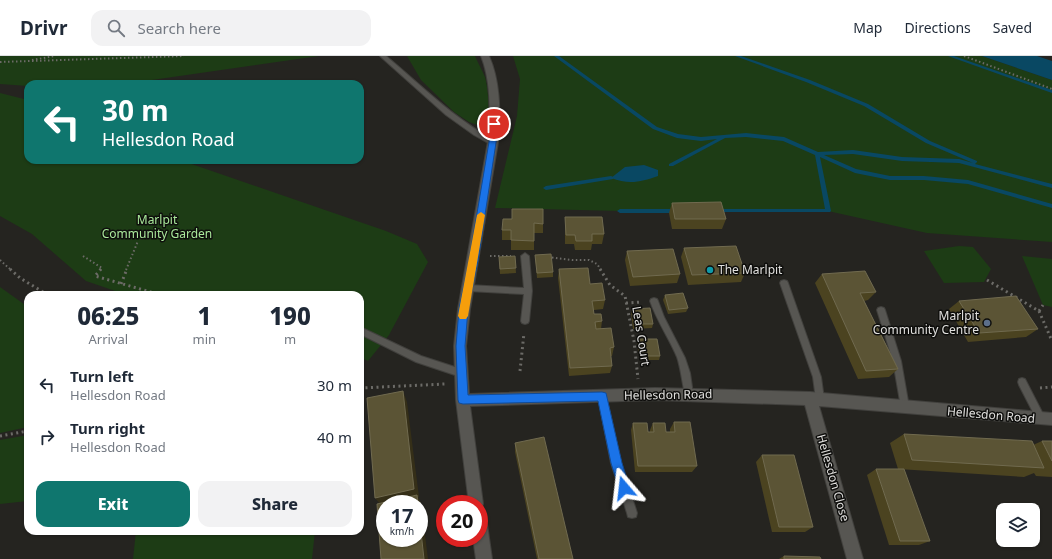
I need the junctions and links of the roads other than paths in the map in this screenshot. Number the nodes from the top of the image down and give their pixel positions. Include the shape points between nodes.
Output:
1 (383, 56) edge
2 (485, 56) edge
3 (492, 142) junction
4 (525, 256) road end
5 (784, 283) dead end
6 (468, 288) junction
7 (528, 291) junction
8 (654, 301) dead end
9 (881, 310) dead end
10 (525, 321) road end
11 (364, 332) edge
12 (461, 373) junction
13 (1022, 382) dead end
14 (689, 394) junction
15 (602, 396) junction
16 (815, 399) junction
17 (463, 400) junction
18 (905, 407) junction
19 (1047, 419) edge
20 (475, 495) edge
21 (632, 513) dead end
22 (482, 547) edge
23 (484, 559) edge
24 (855, 559) edge

1 - 3 lane via 455,120
2 - 3 street via 490,68 495,111
3 - 6 street
4 - 7 lane
5 - 16 lane via 817,377
6 - 7 lane
6 - 12 street via 460,346
7 - 10 lane
8 - 14 lane via 685,367
9 - 18 lane via 897,361
11 - 12 lane via 419,359
12 - 17 street
13 - 19 lane
14 - 15 street, Hellesdon Road
14 - 16 street, Hellesdon Road
15 - 17 street, Hellesdon Road
15 - 21 lane via 616,463
16 - 18 street, Hellesdon Road
16 - 24 street, Hellesdon Close
17 - 20 street
18 - 19 street, Hellesdon Road
22 - 23 street

